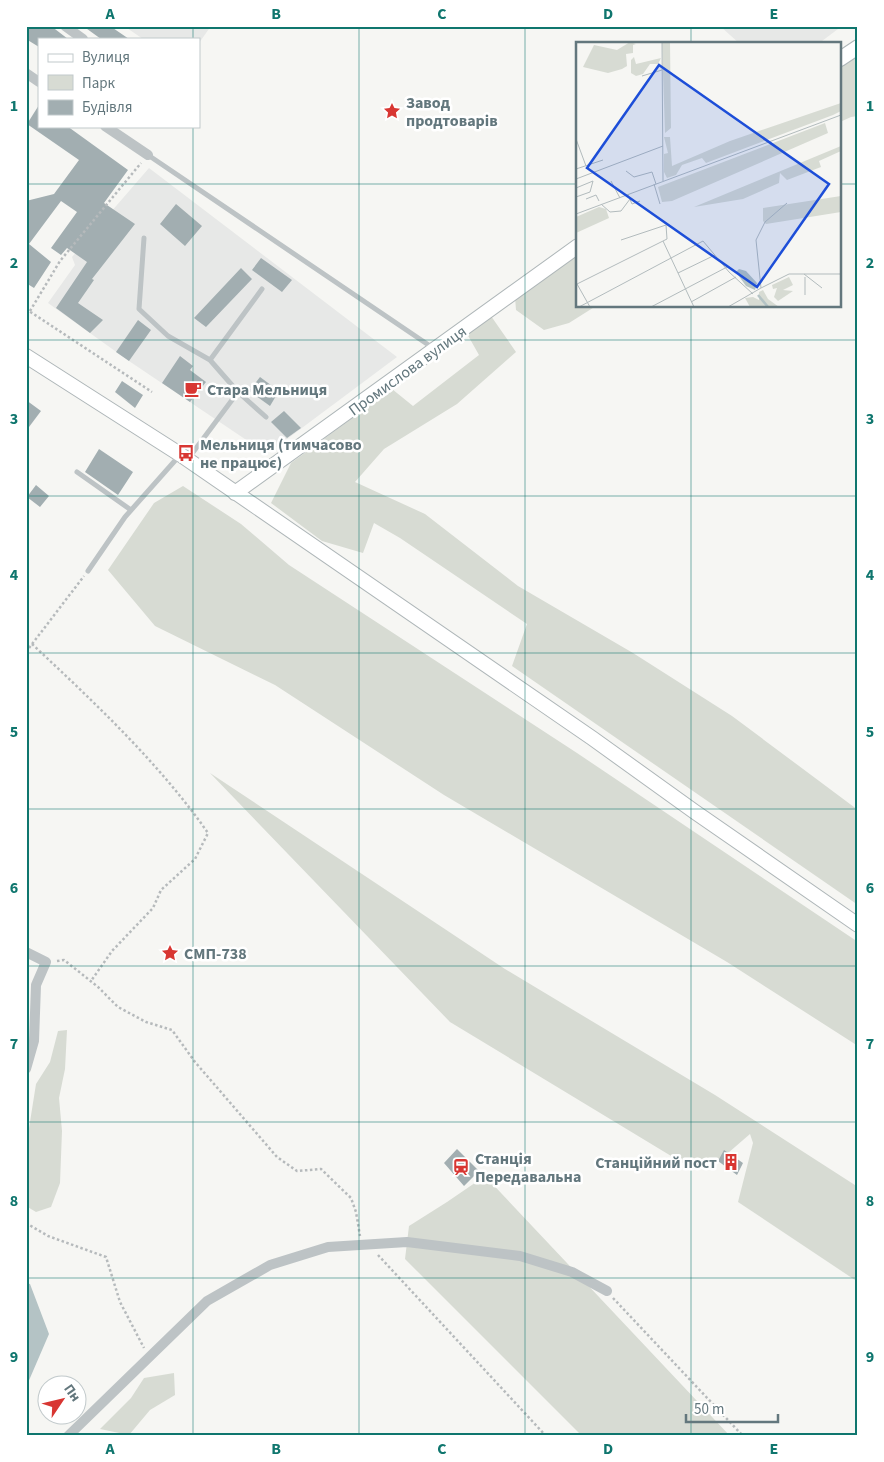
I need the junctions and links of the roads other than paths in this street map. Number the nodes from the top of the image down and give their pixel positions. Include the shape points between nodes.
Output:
1 (66, 26) edge
2 (82, 38) edge
3 (858, 47) edge
4 (842, 58) edge
5 (26, 73) edge
6 (38, 81) edge
7 (108, 128) edge
8 (148, 155) joint
9 (144, 238) dead end
10 (576, 247) edge
11 (262, 288) dead end
12 (435, 350) junction
13 (26, 356) edge
14 (210, 360) junction
15 (238, 392) junction
16 (266, 417) dead end
17 (184, 457) junction
18 (77, 472) dead end
19 (235, 493) junction
20 (131, 510) junction
21 (88, 571) road end
22 (858, 925) edge
23 (26, 952) edge
24 (26, 1069) edge
25 (607, 1291) road end
26 (68, 1436) edge

1 - 2 street
3 - 4 street
5 - 6 street
7 - 8 street
8 - 12 lane
9 - 14 lane via 139,309 168,336
10 - 12 street, Промислова вулиця
11 - 14 lane
12 - 19 street, Промислова вулиця
13 - 17 street
14 - 15 lane
15 - 16 lane
15 - 17 lane
17 - 19 street
17 - 20 lane
18 - 20 lane
19 - 22 street
20 - 21 lane
23 - 24 street via 46,962 36,985 34,1041
25 - 26 street via 572,1272 520,1256 407,1242 328,1247 270,1265 207,1301

